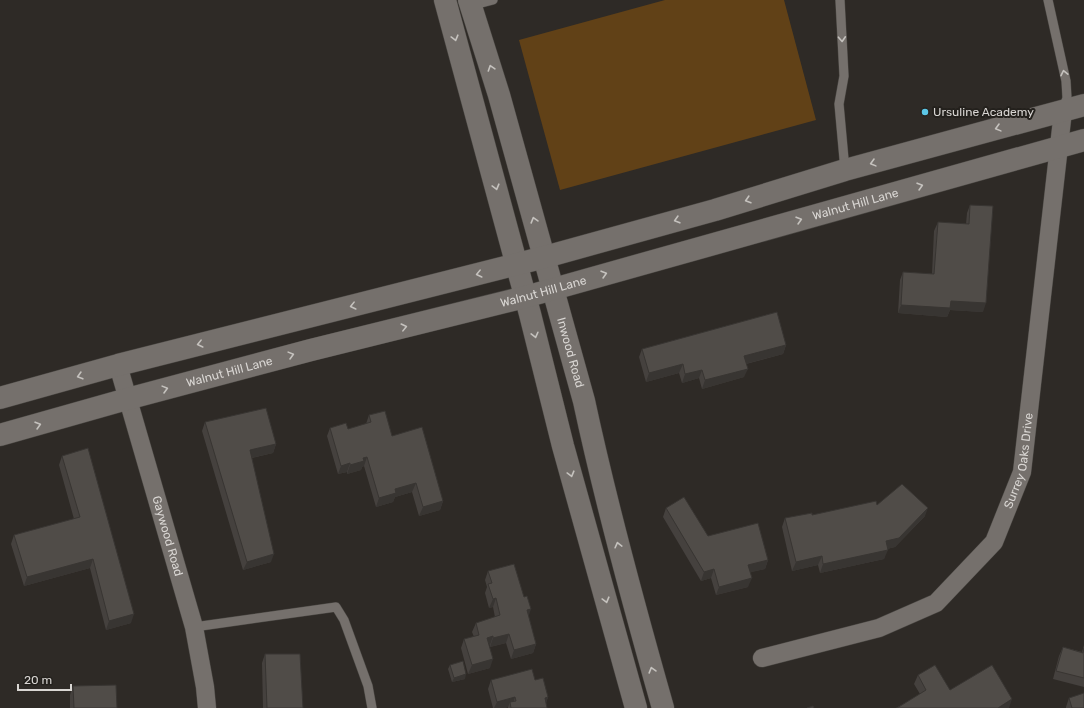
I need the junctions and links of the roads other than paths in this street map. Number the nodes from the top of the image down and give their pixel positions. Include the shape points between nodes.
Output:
1 (445, 0) edge
2 (493, 0) edge
3 (840, 0) edge
4 (1048, 0) edge
5 (470, 3) edge
6 (499, 95) junction
7 (473, 102) junction
8 (1084, 105) edge
9 (1063, 111) junction
10 (1084, 140) edge
11 (1058, 148) junction
12 (845, 170) junction
13 (856, 204) junction
14 (545, 257) junction
15 (516, 265) junction
16 (553, 289) junction
17 (525, 297) junction
18 (118, 365) junction
19 (0, 398) edge
20 (127, 399) junction
21 (0, 435) edge
22 (592, 438) junction
23 (563, 446) junction
24 (194, 627) junction
25 (762, 658) dead end
26 (207, 708) edge
27 (372, 708) edge
28 (636, 708) edge
29 (663, 708) edge

1 -> 7 main road
2 - 5 lane
3 -> 12 lane via 844,76 839,104
9 -> 4 lane via 1067,98 1066,81
6 -> 5 main road, Inwood Road
6 - 7 main road
14 -> 6 main road, Inwood Road
7 -> 15 main road
8 - 9 main road
9 - 11 street, Surrey Oaks Drive
9 -> 12 main road
10 - 11 main road, Walnut Hill Lane
13 -> 11 main road, Walnut Hill Lane
11 - 25 street, Surrey Oaks Drive via 1022,472 994,542 936,603 879,628
12 - 13 main road
12 -> 14 main road via 715,210
16 -> 13 main road, Walnut Hill Lane
14 - 15 main road
14 - 16 main road, Inwood Road
15 - 17 main road
15 -> 18 main road
16 - 17 main road, Walnut Hill Lane
16 - 22 main road, Inwood Road
20 -> 17 main road, Walnut Hill Lane
17 -> 23 main road
18 -> 19 main road
18 - 20 street, Gaywood Road
21 -> 20 main road, Walnut Hill Lane
20 - 24 street, Gaywood Road
22 - 23 main road
29 -> 22 main road, Inwood Road via 630,592
23 -> 28 main road
24 - 26 street, Gaywood Road
24 - 27 lane via 336,607 344,620 368,686

